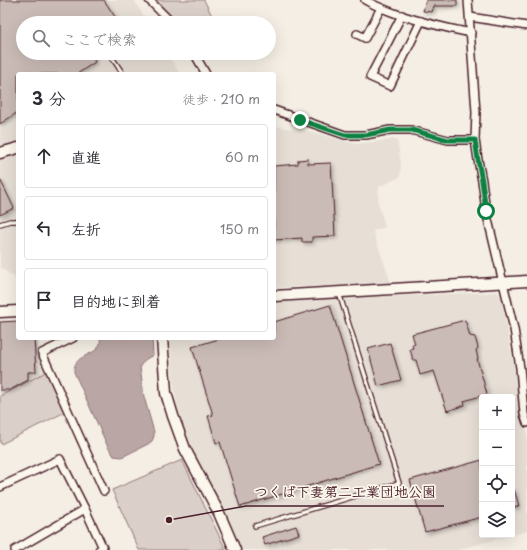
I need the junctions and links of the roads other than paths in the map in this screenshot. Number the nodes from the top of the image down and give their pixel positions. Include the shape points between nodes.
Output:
1 (149, 0) edge
2 (365, 0) edge
3 (468, 0) edge
4 (381, 8) junction
5 (402, 15) junction
6 (165, 16) edge
7 (470, 17) junction
8 (421, 21) junction
9 (527, 26) edge
10 (471, 33) junction
11 (357, 34) dead end
12 (113, 60) edge
13 (198, 60) edge
14 (122, 72) edge
15 (205, 72) edge
16 (276, 111) edge
17 (475, 140) junction
18 (16, 149) edge
19 (0, 153) edge
20 (16, 220) edge
21 (0, 224) edge
22 (527, 281) edge
23 (503, 282) junction
24 (338, 292) junction
25 (276, 296) edge
26 (16, 311) edge
27 (0, 312) edge
28 (68, 340) edge
29 (162, 340) edge
30 (527, 423) edge
31 (0, 487) edge
32 (104, 491) dead end
33 (84, 509) junction
34 (255, 526) dead end
35 (15, 550) edge
36 (99, 550) edge
37 (235, 550) edge

1 - 6 street
2 - 4 street
3 - 7 street
4 - 5 street
4 - 11 street via 365,38
5 - 8 street
5 - 8 street via 370,77 390,86
7 - 9 street
7 - 10 street
8 - 10 street
10 - 17 street via 476,112
12 - 14 lane
13 - 15 street
16 - 17 street via 345,135 412,130 448,140
17 - 23 street via 486,211
18 - 19 street
20 - 21 lane
22 - 23 street
23 - 24 street
23 - 30 street via 514,329
24 - 25 street
24 - 34 lane via 399,483
26 - 27 street
28 - 32 street via 42,353
29 - 37 street via 166,393 172,416 185,449 219,513
31 - 33 street via 60,459
33 - 35 street
33 - 36 street via 103,548

